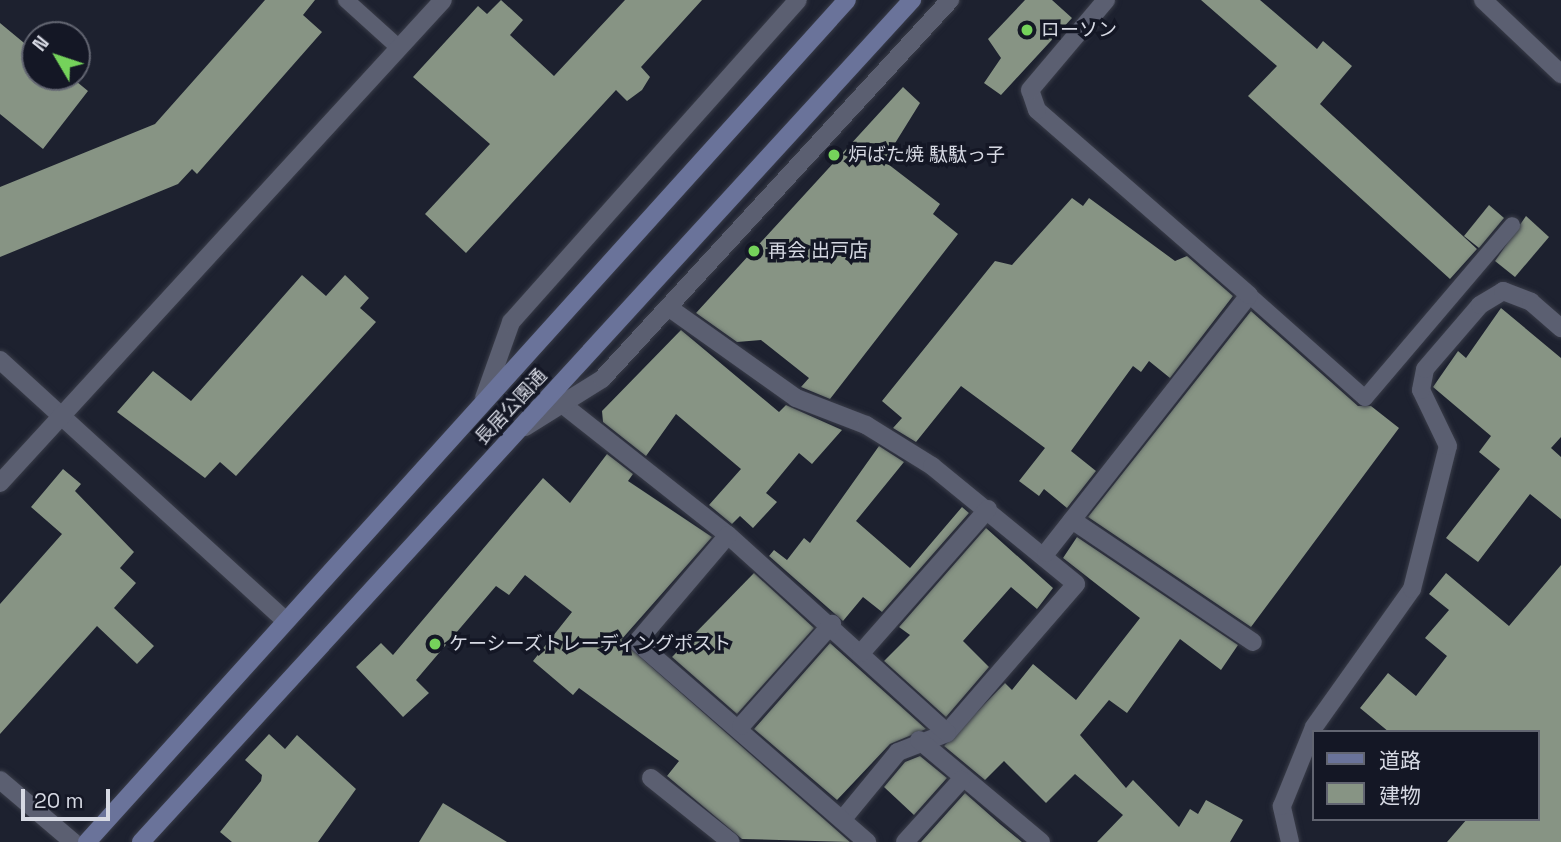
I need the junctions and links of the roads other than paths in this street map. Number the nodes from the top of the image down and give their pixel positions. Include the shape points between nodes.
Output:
1 (346, 0) edge
2 (443, 0) edge
3 (798, 0) edge
4 (847, 0) edge
5 (912, 0) edge
6 (950, 0) edge
7 (1107, 0) edge
8 (1483, 0) edge
9 (398, 47) junction
10 (1561, 74) edge
11 (1512, 225) dead end
12 (1249, 295) junction
13 (668, 307) junction
14 (1561, 328) edge
15 (0, 360) edge
16 (484, 398) junction
17 (562, 404) junction
18 (61, 418) junction
19 (517, 431) junction
20 (0, 483) edge
21 (989, 509) junction
22 (1072, 520) junction
23 (728, 535) junction
24 (1046, 553) junction
25 (283, 618) junction
26 (832, 624) junction
27 (1253, 642) dead end
28 (861, 653) junction
29 (741, 726) junction
30 (1313, 730) edge
31 (1312, 732) edge
32 (947, 733) junction
33 (919, 740) junction
34 (651, 778) dead end
35 (0, 780) edge
36 (961, 780) junction
37 (842, 820) junction
38 (73, 842) edge
39 (87, 842) edge
40 (141, 842) edge
41 (731, 842) edge
42 (867, 842) edge
43 (905, 842) edge
44 (1041, 842) edge
45 (1290, 842) edge

1 - 9 lane
2 - 9 street
3 - 16 street via 510,322
4 - 16 main road, 長居公園通
5 - 19 main road, 長居公園通
6 - 13 street
7 - 12 street via 1030,90 1037,110
8 - 10 street
9 - 18 street
11 - 12 lane via 1365,398
12 - 22 street
13 - 17 street via 601,379
13 - 21 street via 796,398 866,425
14 - 30 street via 1531,302 1503,291 1479,305 1425,369 1421,390 1448,446 1412,589
15 - 18 street
16 - 25 main road, 長居公園通
17 - 19 street
17 - 23 street
18 - 20 street
18 - 25 street
19 - 40 main road, 長居公園通
21 - 24 street
21 - 28 street
22 - 24 street
22 - 27 street
23 - 26 street
23 - 29 street via 637,642
24 - 32 street via 1076,584
25 - 39 main road, 長居公園通
26 - 28 street
26 - 29 street
28 - 32 street
29 - 37 street
31 - 45 street via 1282,806
32 - 33 street
33 - 36 street
33 - 37 street via 898,752
34 - 41 street
35 - 38 street
36 - 43 street
36 - 44 street
37 - 42 street

